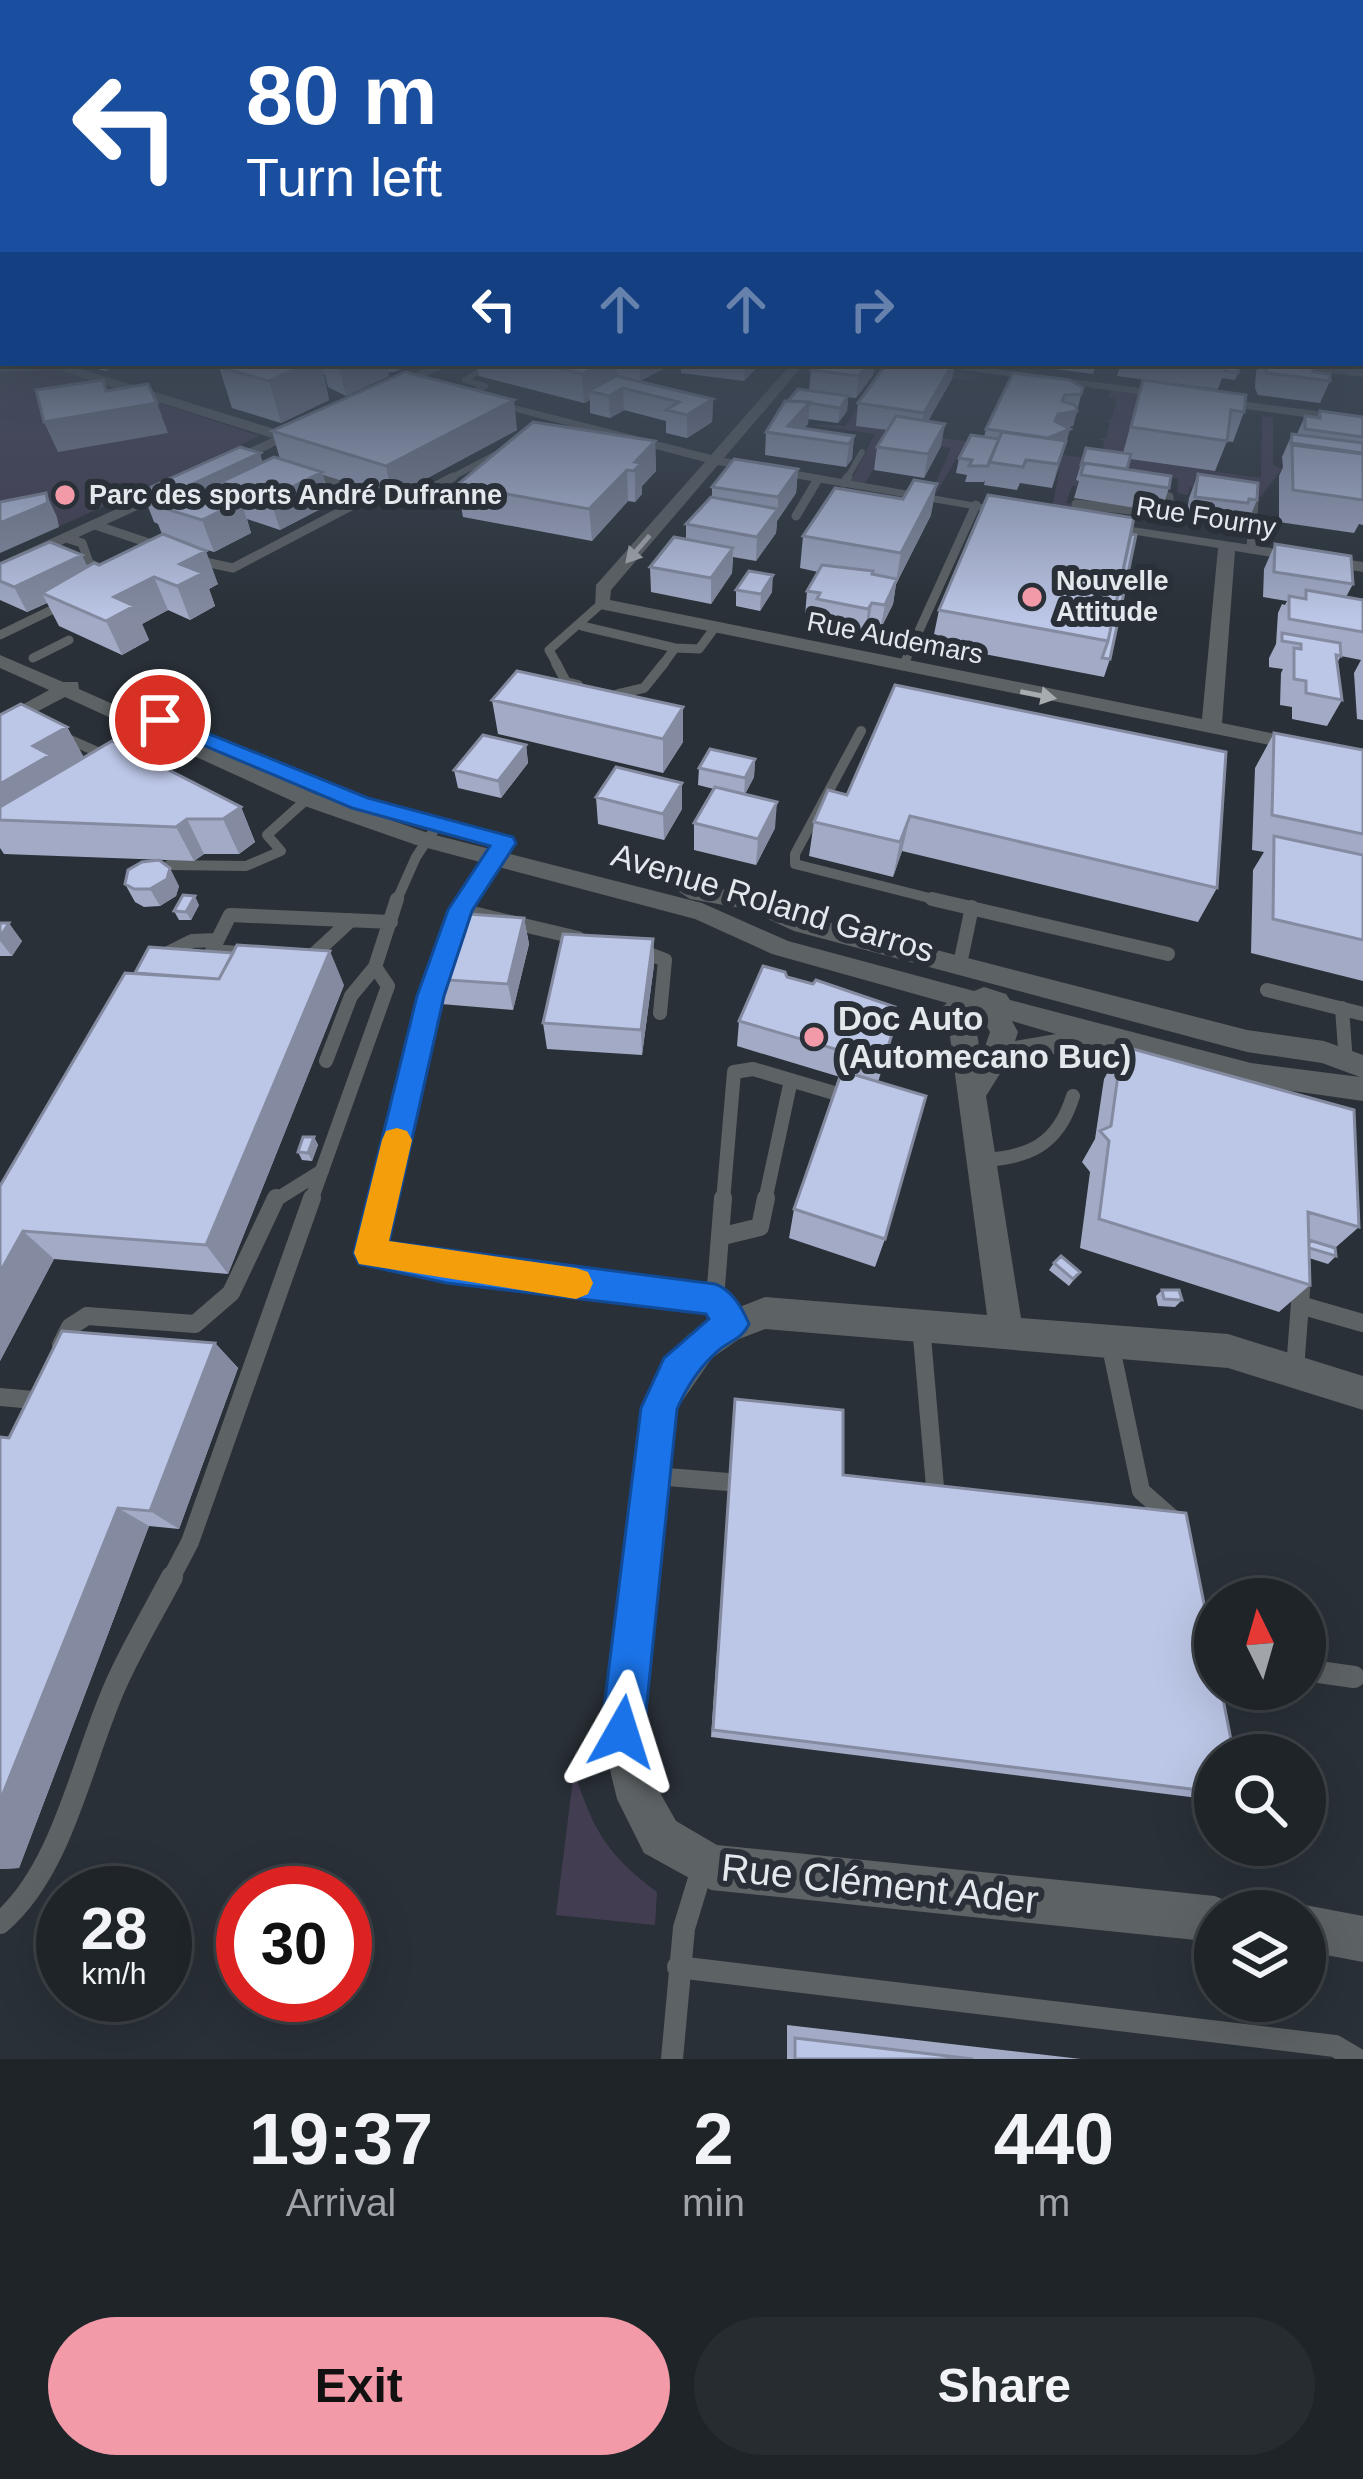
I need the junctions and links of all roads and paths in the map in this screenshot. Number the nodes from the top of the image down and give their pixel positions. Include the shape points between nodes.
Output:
1 (252, 427) edge
2 (306, 427) edge
3 (576, 427) edge
4 (744, 427) edge
5 (284, 437) junction
6 (515, 443) edge
7 (862, 452) dead end
8 (715, 461) junction
9 (245, 462) junction
10 (267, 462) edge
11 (288, 469) edge
12 (207, 472) edge
13 (189, 481) edge
14 (844, 484) junction
15 (291, 485) edge
16 (815, 485) junction
17 (790, 488) edge
18 (1138, 492) edge
19 (1232, 496) edge
20 (1076, 504) edge
21 (976, 505) junction
22 (1036, 514) edge
23 (796, 516) dead end
24 (1097, 516) junction
25 (1056, 518) edge
26 (95, 525) junction
27 (66, 538) junction
28 (1228, 545) junction
29 (1251, 549) junction
30 (1363, 567) edge
31 (0, 568) edge
32 (115, 579) edge
33 (74, 598) edge
34 (601, 604) junction
35 (582, 626) junction
36 (713, 630) junction
37 (0, 639) edge
38 (69, 640) dead end
39 (674, 648) junction
40 (33, 658) junction
41 (0, 661) edge
42 (903, 667) junction
43 (72, 686) junction
44 (588, 687) edge
45 (610, 692) edge
46 (0, 725) edge
47 (1212, 727) junction
48 (41, 731) edge
49 (861, 731) dead end
50 (152, 732) junction
51 (110, 757) junction
52 (1363, 758) edge
53 (89, 769) edge
54 (307, 799) junction
55 (431, 832) junction
56 (499, 850) junction
57 (169, 866) edge
58 (731, 902) junction
59 (972, 907) junction
60 (460, 910) junction
61 (352, 920) junction
62 (391, 922) junction
63 (217, 940) junction
64 (586, 940) edge
65 (621, 948) edge
66 (258, 954) edge
67 (1168, 954) dead end
68 (280, 956) edge
69 (960, 964) junction
70 (375, 968) junction
71 (149, 975) edge
72 (1267, 990) dead end
73 (977, 1007) junction
74 (1342, 1008) junction
75 (660, 1013) dead end
76 (1363, 1013) edge
77 (1109, 1037) junction
78 (997, 1055) junction
79 (326, 1061) dead end
80 (1354, 1065) edge
81 (791, 1080) junction
82 (1363, 1089) edge
83 (971, 1096) junction
84 (1073, 1096) dead end
85 (873, 1104) edge
86 (980, 1160) junction
87 (322, 1171) junction
88 (723, 1236) junction
89 (1302, 1272) edge
90 (1300, 1305) junction
91 (724, 1311) junction
92 (1363, 1323) edge
93 (921, 1325) junction
94 (1006, 1330) junction
95 (1109, 1339) junction
96 (52, 1364) edge
97 (1295, 1369) junction
98 (43, 1382) edge
99 (1363, 1393) edge
100 (0, 1397) edge
101 (650, 1475) junction
102 (728, 1482) edge
103 (935, 1487) edge
104 (1184, 1546) edge
105 (1326, 1673) edge
106 (1354, 1677) dead end
107 (704, 1864) junction
108 (1194, 1917) edge
109 (0, 1923) edge
110 (1326, 1932) edge
111 (1363, 1939) edge
112 (679, 1967) junction
113 (672, 2059) edge
114 (1357, 2059) edge

1 - 5 street
2 - 5 street
3 - 8 street
4 - 8 street
5 - 9 street
6 - 11 lane via 405,502
7 - 14 lane
8 - 16 street
8 -> 34 street via 602,589
9 - 10 lane
9 - 12 street
13 - 26 street
14 - 16 street
14 - 21 street via 868,496
15 - 26 lane via 350,506 233,568
16 - 17 lane
16 - 23 lane
18 - 24 lane via 1169,497 1168,514
19 - 29 lane via 1254,499
20 - 24 lane
21 - 22 street
21 - 42 lane
24 - 25 street, Rue Fourny
24 - 28 street, Rue Fourny
26 - 27 street
27 - 31 street
27 - 32 lane via 82,543 88,563
28 - 29 street, Rue Fourny
28 - 47 street
29 - 30 street, Rue Fourny
33 - 37 lane
34 - 35 lane
34 - 36 street, Rue Audemars
35 - 39 lane
35 - 44 lane via 549,650 566,682
36 - 39 lane via 699,649
36 - 42 street, Rue Audemars
37 - 40 street, Avenue Roland Garros
38 - 40 lane
39 - 45 lane via 640,693
40 - 43 street, Avenue Roland Garros
41 - 43 street, Avenue Roland Garros
42 -> 47 street, Rue Audemars
43 - 46 street
43 - 50 street, Avenue Roland Garros
43 - 55 street, Avenue Roland Garros
47 - 52 street, Rue Audemars
48 - 51 lane
49 - 59 lane via 795,864
50 - 51 lane
50 - 54 street, Avenue Roland Garros
51 - 53 lane
54 - 55 street, Avenue Roland Garros
54 - 57 lane via 267,835 281,851 246,866
55 - 56 street, Avenue Roland Garros
55 - 62 lane via 406,872
56 - 58 street, Avenue Roland Garros
56 - 60 lane
56 - 73 street, Avenue Roland Garros
58 - 69 street, Avenue Roland Garros
58 - 73 street, Avenue Roland Garros via 790,936 939,974
59 - 67 lane
59 - 69 lane
60 - 64 lane
60 - 91 lane via 430,996 370,1253
61 - 62 lane
61 - 63 lane via 230,916
61 - 68 lane via 311,957
62 - 70 lane
63 - 66 lane via 212,951
63 - 71 lane via 161,956
65 - 75 lane via 665,960
69 - 80 street, Avenue Roland Garros
70 - 79 lane via 351,996
70 - 87 lane via 388,986
72 - 74 lane
73 - 77 street, Avenue Roland Garros
73 - 78 street via 1004,1032
73 - 80 street, Avenue Roland Garros via 1032,999 1252,1059
73 - 83 street
74 - 76 lane
74 - 80 lane
77 - 78 street
77 - 82 street, Avenue Roland Garros via 1251,1074
78 - 83 street
81 - 85 lane
81 - 88 lane via 760,1227
81 - 88 lane via 734,1072
83 - 86 street
84 - 86 lane via 1066,1126 1042,1149 1016,1160
86 - 94 street
87 - 96 lane via 275,1199 231,1293 194,1324 87,1316 70,1327
87 - 109 lane via 190,1542 116,1683 44,1870
88 - 91 lane
89 - 90 lane
90 - 92 lane
90 - 97 lane
91 - 93 street, Rue Clément Ader
91 - 101 street, Rue Clément Ader via 676,1370 659,1408
93 - 94 street, Rue Clément Ader
93 - 103 lane
94 - 95 street, Rue Clément Ader
95 - 97 street, Rue Clément Ader via 1228,1351
95 - 104 lane via 1142,1491 1179,1524
97 - 99 street, Rue Clément Ader
98 - 100 lane via 30,1409
101 - 102 lane
101 - 107 street, Rue Clément Ader via 622,1732 638,1799 661,1838
105 - 106 lane
107 - 108 street, Rue Clément Ader
107 - 112 lane
110 - 111 street
112 - 113 lane
112 - 114 lane via 1336,2046

